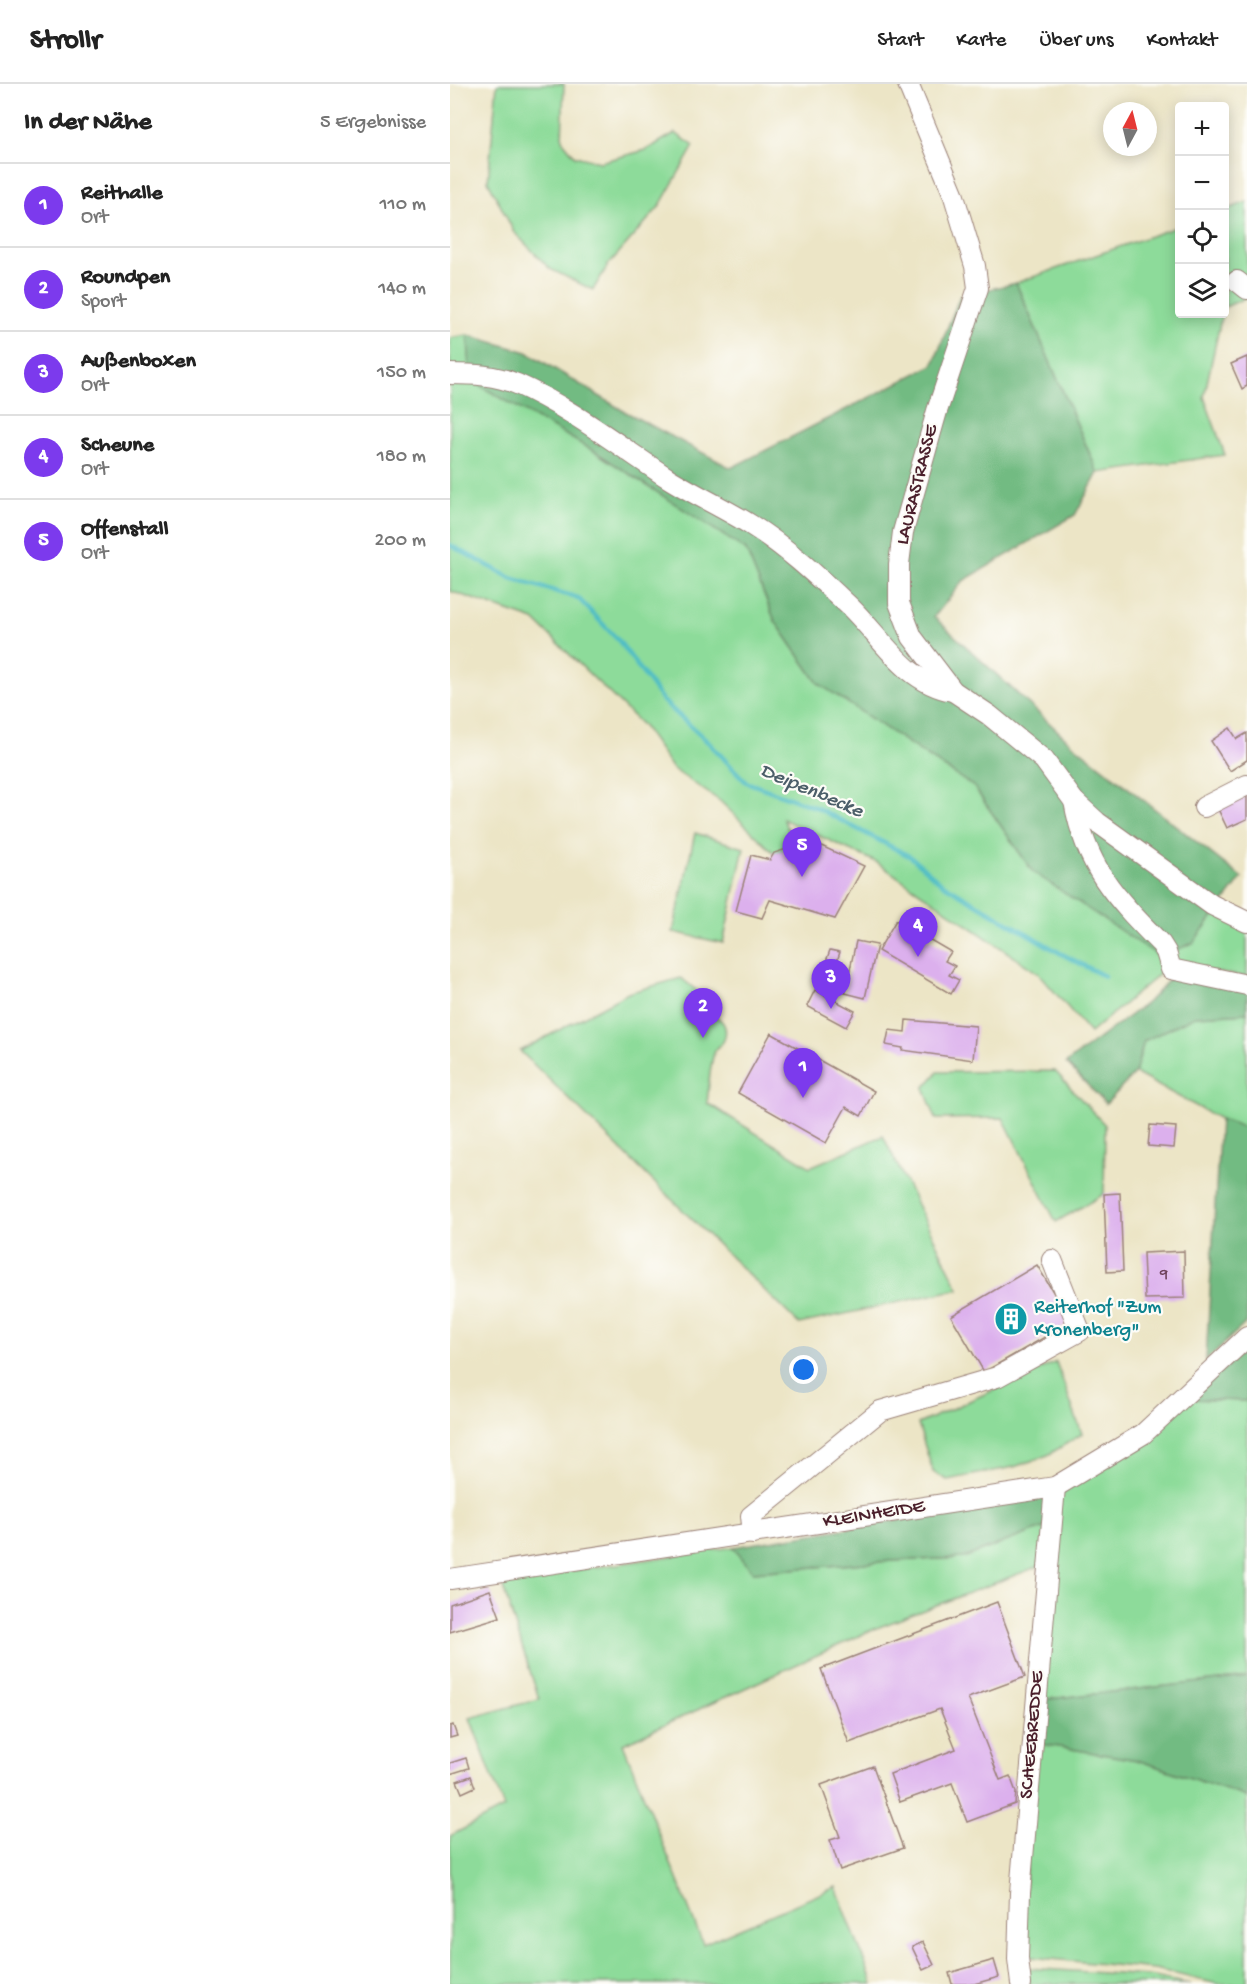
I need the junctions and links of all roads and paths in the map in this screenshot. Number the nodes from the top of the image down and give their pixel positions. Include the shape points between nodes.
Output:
1 (908, 84) edge
2 (450, 374) edge
3 (953, 690) junction
4 (1247, 785) edge
5 (1074, 801) junction
6 (1204, 807) dead end
7 (1247, 922) edge
8 (1247, 986) edge
9 (1052, 1260) dead end
10 (1247, 1337) edge
11 (1055, 1487) junction
12 (753, 1534) junction
13 (450, 1579) edge
14 (1021, 1984) edge

1 - 3 street, LAURASTRASSE via 956,203 978,288 934,420 903,531 899,564 899,603 912,637
2 - 3 street via 489,376 516,384 560,407 704,500 752,525 848,604 920,679
3 - 5 street, LAURASTRASSE via 1044,760
4 - 6 street
5 - 7 street, LAURASTRASSE via 1212,905
5 - 8 street via 1080,835 1094,862 1116,897 1161,944 1171,969
9 - 12 street via 1080,1331 997,1377 880,1411 751,1516
10 - 11 street, KLEINHEIDE via 1143,1434
11 - 12 street, KLEINHEIDE
11 - 14 street, SCHEEBREDDE via 1020,1893
12 - 13 street, KLEINHEIDE

